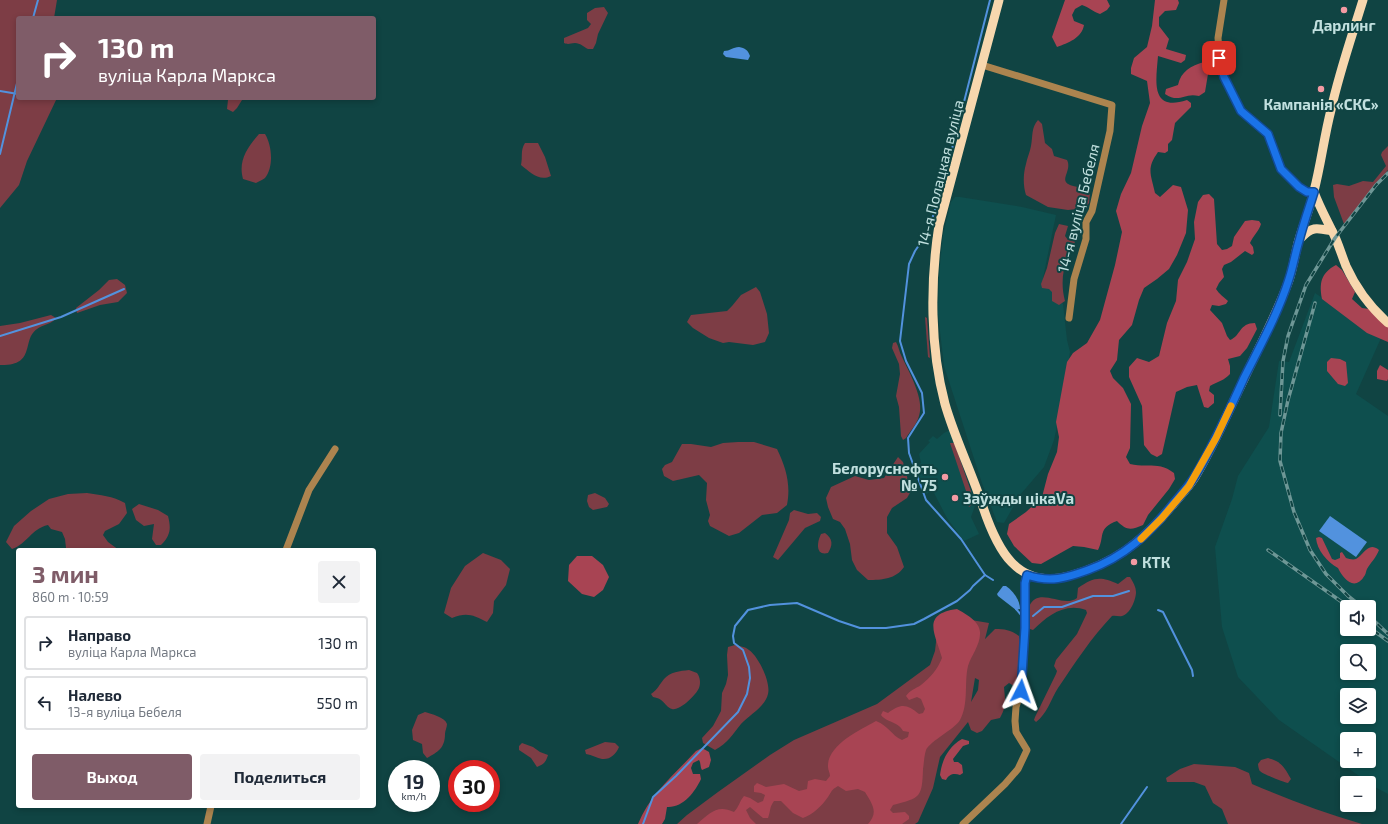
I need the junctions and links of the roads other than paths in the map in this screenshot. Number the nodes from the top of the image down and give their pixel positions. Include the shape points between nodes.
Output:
1 (999, 0) edge
2 (1224, 0) edge
3 (1363, 0) edge
4 (982, 65) junction
5 (1314, 192) junction
6 (1332, 231) junction
7 (1299, 241) junction
8 (1069, 318) dead end
9 (1388, 323) edge
10 (335, 449) dead end
11 (287, 548) edge
12 (1027, 575) junction
13 (212, 808) edge
14 (208, 824) edge
15 (963, 824) edge

1 - 4 main road, 14-я Полацкая вуліца
2 - 5 street via 1218,38 1219,58 1224,77 1241,111 1268,134 1281,169 1299,187 1307,192
3 - 5 main road via 1332,106
4 - 8 street, 14-я вуліца Бебеля via 1112,105 1110,131 1092,211 1086,222 1086,239 1074,279
4 - 12 main road, 14-я Полацкая вуліца via 939,225 934,255 935,337 940,382 946,407 990,526 1009,560
5 - 6 main road
5 - 7 main road
6 - 7 main road via 1314,228
6 - 9 main road via 1356,285 1370,305
7 - 12 main road via 1278,309 1216,438 1189,486 1146,535 1101,565 1060,579
10 - 11 street via 309,490
12 - 15 street via 1021,691 1015,721 1016,732 1027,750 1018,769
13 - 14 street

